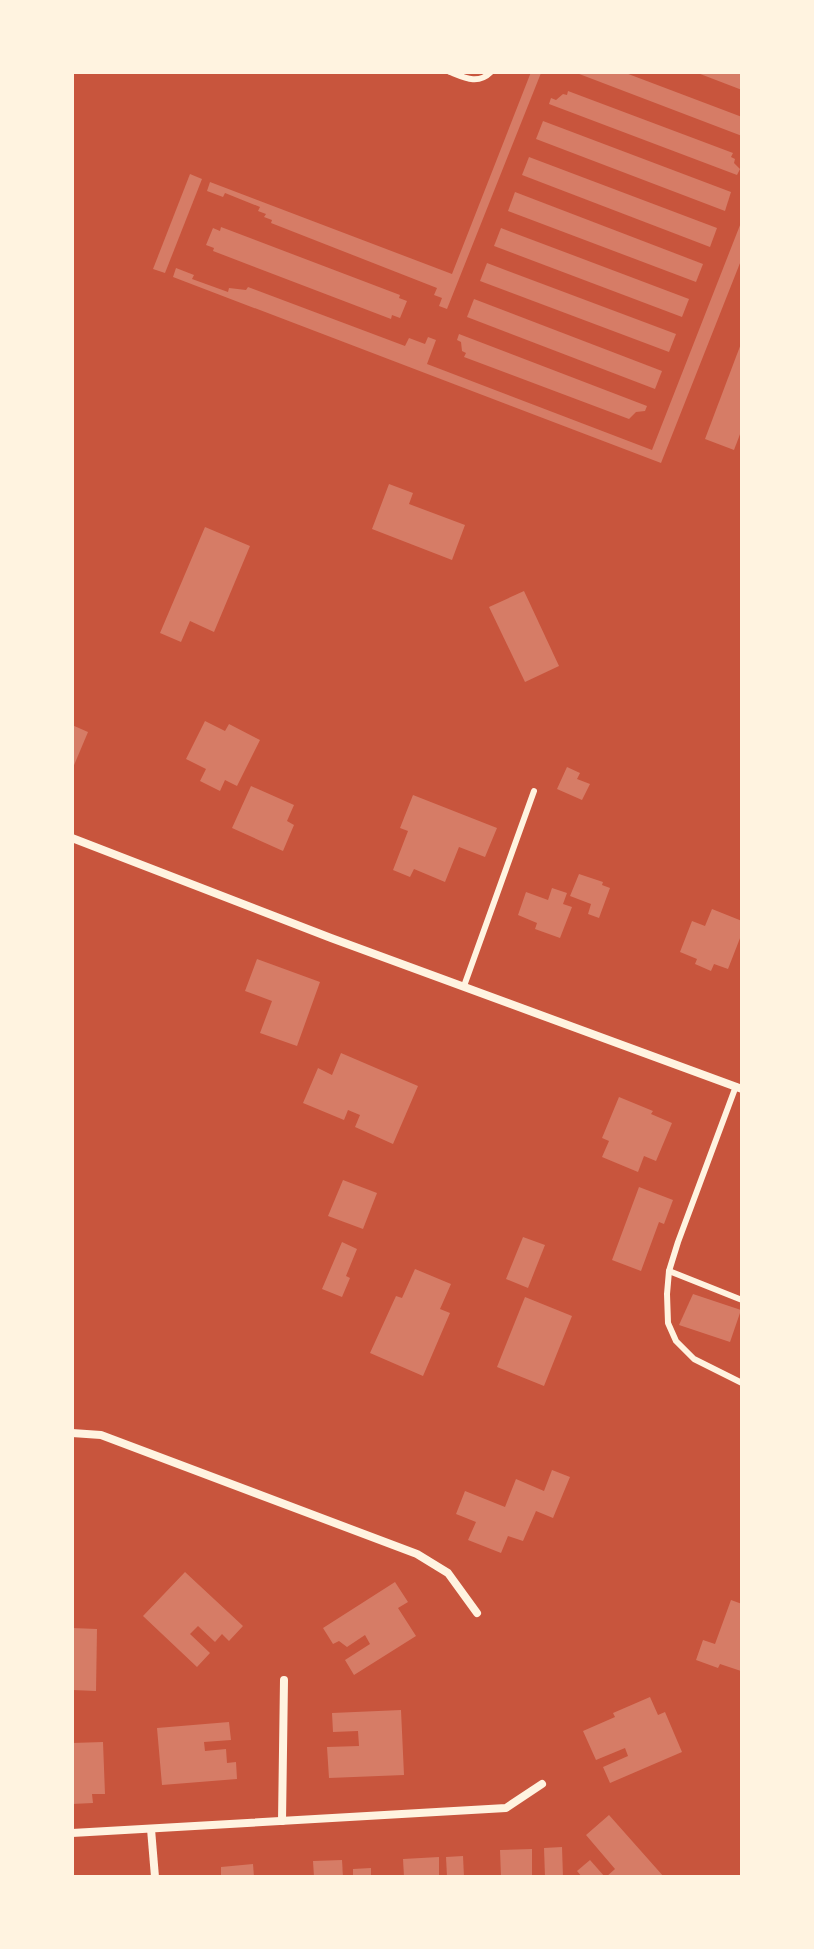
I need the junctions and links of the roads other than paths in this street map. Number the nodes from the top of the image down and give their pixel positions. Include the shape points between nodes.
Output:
1 (450, 72) edge
2 (491, 72) edge
3 (534, 791) dead end
4 (72, 838) edge
5 (464, 986) junction
6 (739, 1088) edge
7 (669, 1271) junction
8 (742, 1300) edge
9 (742, 1383) edge
10 (72, 1433) edge
11 (477, 1613) dead end
12 (284, 1680) dead end
13 (542, 1784) dead end
14 (282, 1821) junction
15 (151, 1829) junction
16 (72, 1833) edge
17 (155, 1877) edge

1 - 2 lane via 473,80
3 - 5 lane
4 - 5 street
5 - 6 street
6 - 7 lane
7 - 8 lane
7 - 9 lane via 668,1323 676,1341 694,1359
10 - 11 street via 101,1435 417,1554 448,1573
12 - 14 street
13 - 14 street via 506,1808
14 - 15 street
15 - 16 street
15 - 17 street

